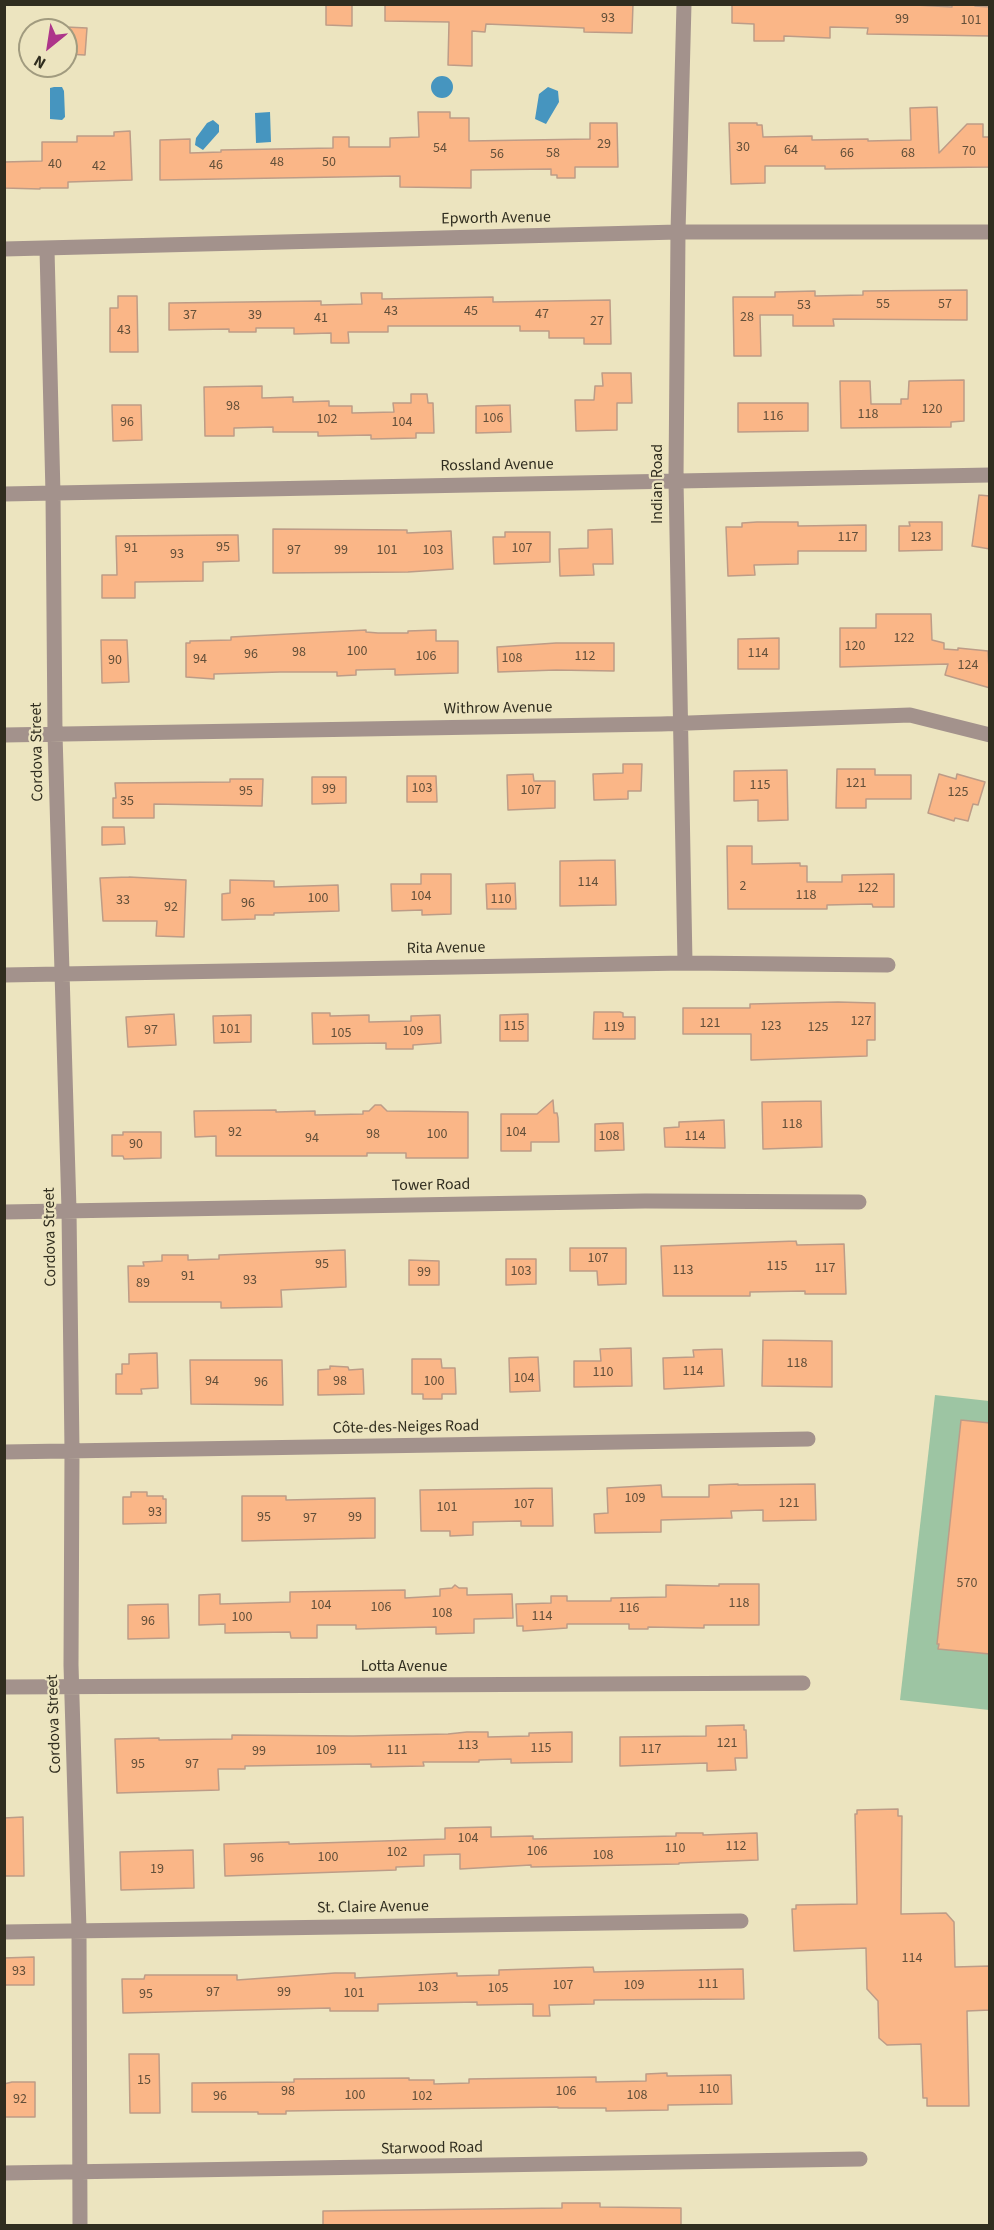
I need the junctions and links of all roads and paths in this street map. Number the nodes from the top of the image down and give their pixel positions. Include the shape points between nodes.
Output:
1 (684, 4) edge
2 (678, 232) junction
3 (990, 232) edge
4 (4, 249) edge
5 (47, 249) junction
6 (990, 475) edge
7 (676, 480) junction
8 (53, 494) junction
9 (4, 495) edge
10 (679, 724) junction
11 (55, 734) junction
12 (4, 735) edge
13 (990, 735) edge
14 (685, 963) junction
15 (888, 965) dead end
16 (62, 974) junction
17 (4, 975) edge
18 (858, 1202) dead end
19 (69, 1210) junction
20 (4, 1212) edge
21 (808, 1439) dead end
22 (72, 1451) junction
23 (4, 1452) edge
24 (803, 1683) dead end
25 (73, 1686) junction
26 (4, 1687) edge
27 (741, 1921) dead end
28 (79, 1930) junction
29 (4, 1932) edge
30 (860, 2159) dead end
31 (79, 2171) junction
32 (4, 2173) edge
33 (80, 2226) edge

1 - 2 street, Indian Road
2 - 3 street, Epworth Avenue
2 - 5 street, Epworth Avenue
2 - 7 street, Indian Road
4 - 5 street, Epworth Avenue
5 - 8 street, Cordova Street
6 - 7 street, Rossland Avenue
7 - 8 street, Rossland Avenue
7 - 10 street, Indian Road
8 - 9 street, Rossland Avenue
8 - 11 street, Cordova Street
10 - 11 street, Withrow Avenue
10 - 13 street, Withrow Avenue via 910,715
10 - 14 street, Indian Road
11 - 12 street, Withrow Avenue
11 - 16 street, Cordova Street
14 - 15 street, Rita Avenue
14 - 16 street, Rita Avenue
16 - 17 street, Rita Avenue
16 - 19 street, Cordova Street
18 - 19 street, Tower Road via 645,1201
19 - 20 street, Tower Road
19 - 22 street, Cordova Street
21 - 22 street, Côte-des-Neiges Road
22 - 23 street, Côte-des-Neiges Road
22 - 25 street, Cordova Street
24 - 25 street, Lotta Avenue
25 - 26 street, Lotta Avenue
25 - 28 street, Cordova Street
27 - 28 street, St. Claire Avenue
28 - 29 street, St. Claire Avenue
28 - 31 street, Cordova Street
30 - 31 street, Starwood Road
31 - 32 street, Starwood Road
31 - 33 street, Cordova Street

